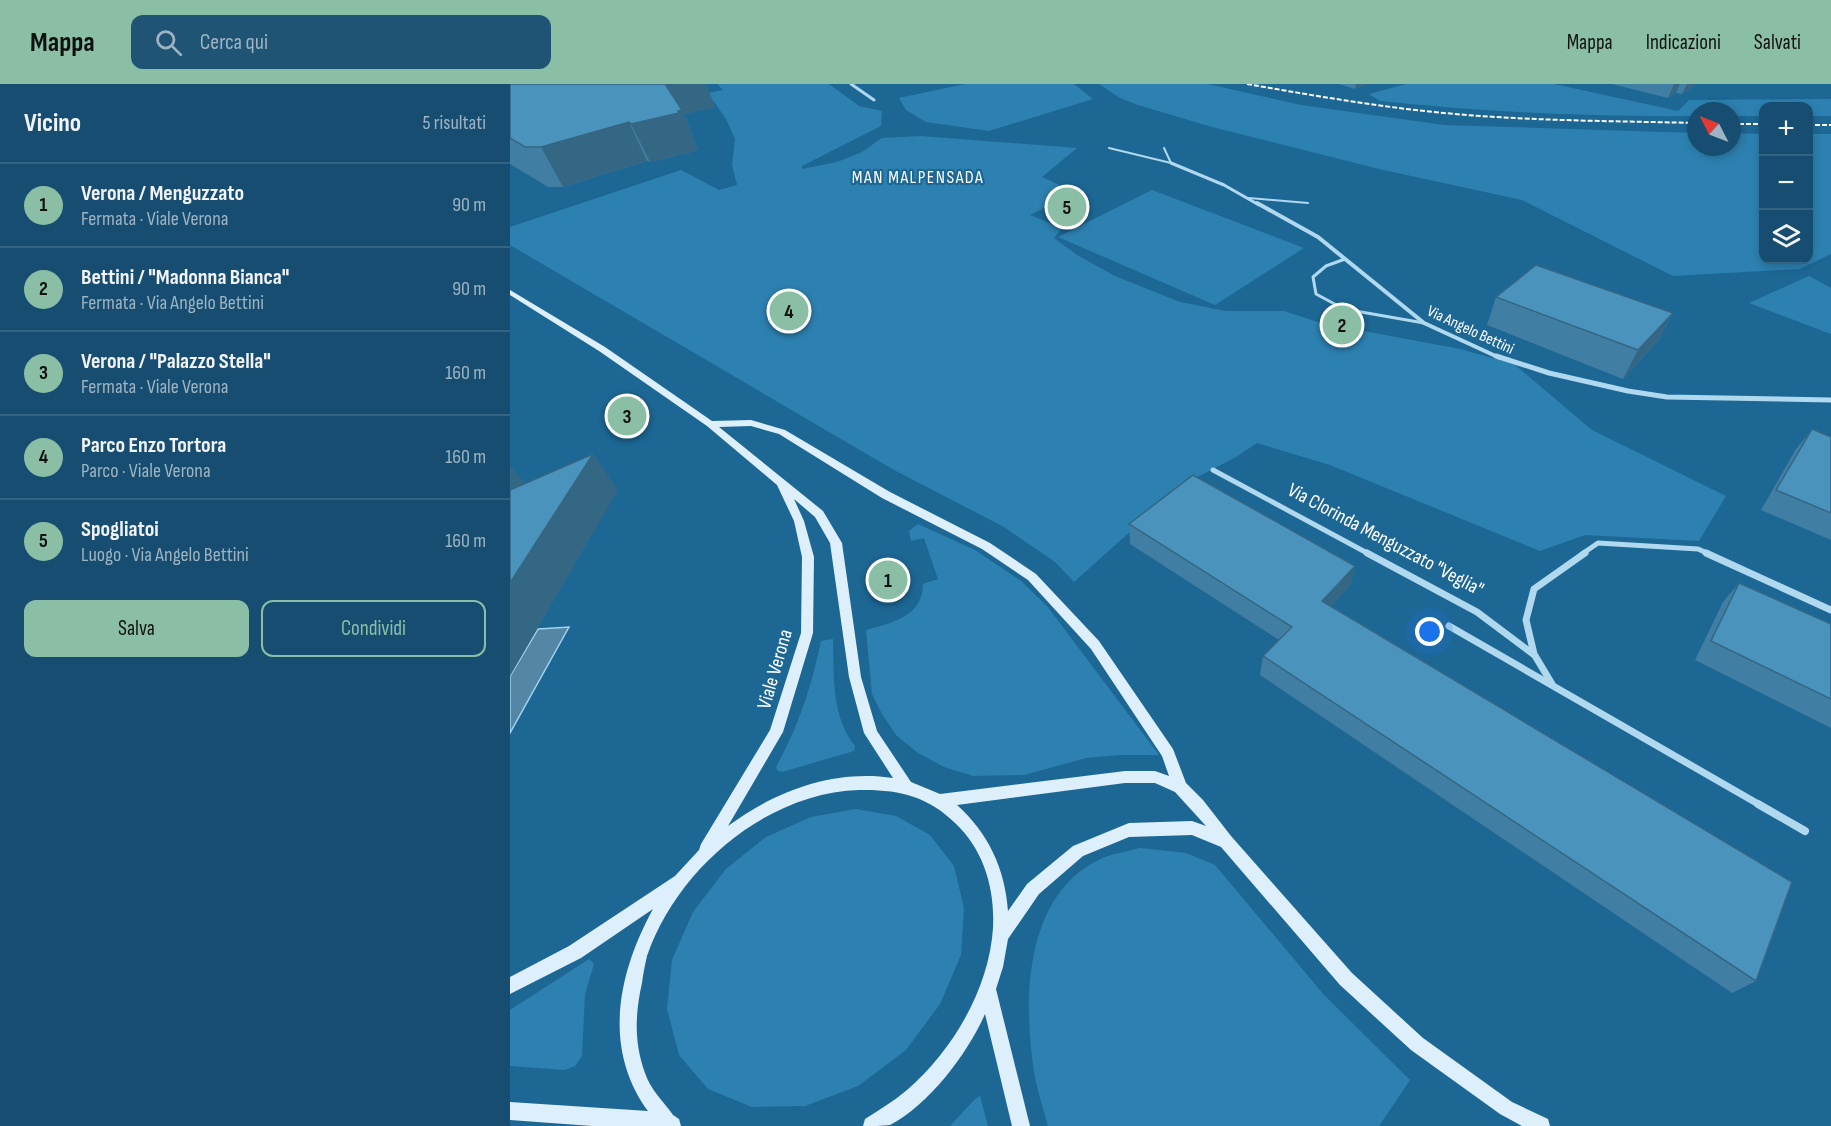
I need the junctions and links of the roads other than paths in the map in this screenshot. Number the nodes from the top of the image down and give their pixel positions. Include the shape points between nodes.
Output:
1 (851, 84) edge
2 (874, 100) dead end
3 (1109, 148) dead end
4 (1164, 148) dead end
5 (1171, 163) junction
6 (1249, 198) junction
7 (1308, 203) dead end
8 (1345, 259) junction
9 (510, 292) edge
10 (1424, 323) junction
11 (1831, 400) edge
12 (710, 424) junction
13 (1213, 470) dead end
14 (778, 478) junction
15 (1831, 610) edge
16 (1449, 626) dead end
17 (1534, 654) junction
18 (1552, 684) junction
19 (905, 785) junction
20 (1180, 787) junction
21 (941, 800) junction
22 (1805, 831) dead end
23 (1227, 841) junction
24 (702, 855) junction
25 (681, 880) junction
26 (1001, 935) junction
27 (510, 986) edge
28 (988, 990) junction
29 (510, 1111) edge
30 (669, 1124) edge
31 (872, 1126) edge
32 (1021, 1126) edge
33 (1541, 1126) edge

1 - 2 street
3 - 5 lane, Via Angelo Bettini
4 - 5 lane
5 - 6 street, Via Angelo Bettini
6 - 7 lane
6 - 8 street, Via Angelo Bettini via 1318,237
8 - 10 street, Via Angelo Bettini
8 - 10 lane via 1326,266 1313,277 1316,294 1344,309
9 - 12 main road, Viale Verona via 602,349
10 - 11 street, Via Angelo Bettini via 1497,357 1628,391 1667,397
12 - 14 main road, Viale Verona
12 - 20 main road via 751,423 782,432 886,495 986,546 1032,577 1095,645 1168,753
13 - 17 street, Via Clorinda Menguzzato "Veglia" via 1477,612
14 - 19 main road, Viale Verona via 819,514 836,543 858,688 871,733
14 - 24 main road, Viale Verona via 799,521 808,557 807,633 776,732
15 - 17 street, Via Clorinda Menguzzato "Veglia" via 1698,549 1598,543 1534,589 1526,620
16 - 18 street, Via Clorinda Menguzzato "Veglia"
17 - 18 street, Via Clorinda Menguzzato "Veglia"
18 - 22 street, Via Clorinda Menguzzato "Veglia"
19 - 21 main road
19 - 24 main road via 855,781 803,792 751,817
20 - 21 main road via 1155,777 1125,777
20 - 23 main road
21 - 26 main road via 970,825 989,856 1000,892
23 - 26 main road via 1192,828 1129,830 1078,851 1033,889
23 - 33 main road via 1346,979 1409,1037 1506,1108
24 - 25 main road
25 - 27 main road via 575,952
25 - 30 main road via 651,927 632,978 627,1031 639,1082
26 - 28 main road
28 - 31 main road via 961,1040 918,1093
28 - 32 main road
29 - 30 main road

